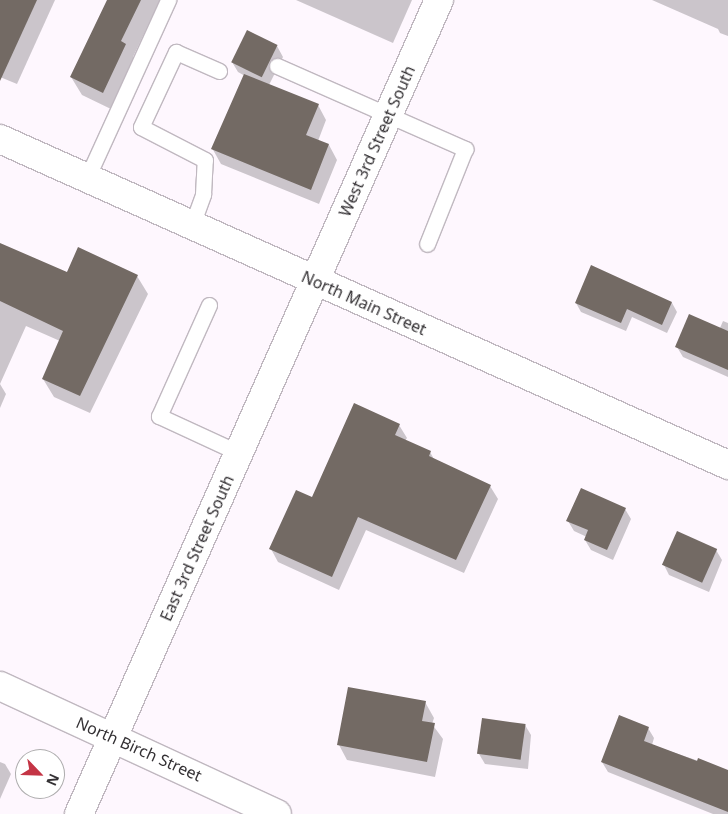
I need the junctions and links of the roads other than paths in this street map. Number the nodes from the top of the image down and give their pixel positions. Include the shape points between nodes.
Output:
1 (168, 0) edge
2 (439, 0) edge
3 (277, 66) dead end
4 (219, 71) dead end
5 (389, 115) junction
6 (0, 139) edge
7 (87, 178) junction
8 (192, 225) junction
9 (428, 244) dead end
10 (316, 282) junction
11 (209, 305) dead end
12 (239, 453) junction
13 (728, 465) edge
14 (0, 686) edge
15 (113, 738) junction
16 (79, 814) edge
17 (278, 814) edge

1 - 7 lane
2 - 5 street, West 3rd Street South
3 - 5 lane
4 - 8 lane via 176,52 142,128 205,160 203,194
5 - 9 lane via 465,148
5 - 10 street, West 3rd Street South
6 - 7 street, North Main Street
7 - 8 street, North Main Street
8 - 10 street, North Main Street
10 - 12 street, East 3rd Street South
10 - 13 street, North Main Street
11 - 12 lane via 159,416
12 - 15 street, East 3rd Street South
14 - 15 street, North Birch Street
15 - 16 street, East 3rd Street South
15 - 17 street, North Birch Street

